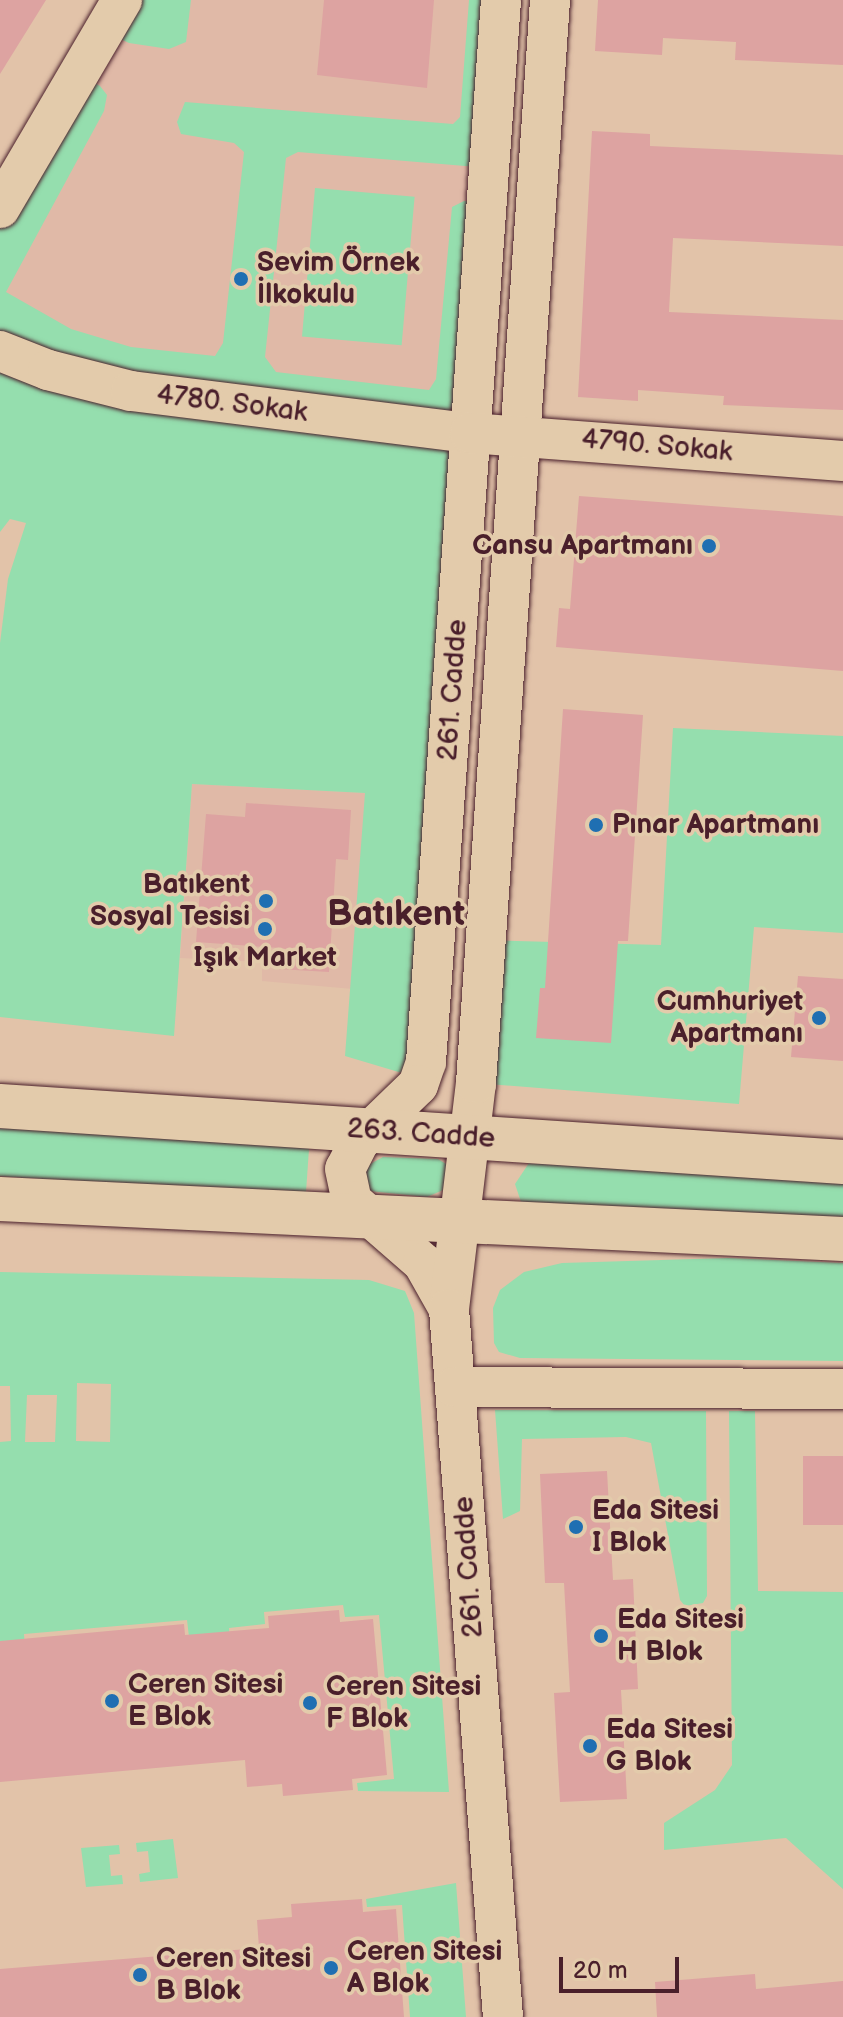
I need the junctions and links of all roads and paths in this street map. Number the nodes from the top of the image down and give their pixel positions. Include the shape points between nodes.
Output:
1 (122, 0) edge
2 (501, 0) edge
3 (550, 0) edge
4 (0, 208) edge
5 (0, 351) edge
6 (470, 433) junction
7 (519, 435) junction
8 (843, 461) edge
9 (0, 1106) edge
10 (369, 1131) junction
11 (472, 1138) junction
12 (843, 1162) edge
13 (0, 1199) edge
14 (366, 1216) junction
15 (459, 1221) junction
16 (843, 1239) edge
17 (449, 1309) junction
18 (455, 1387) junction
19 (843, 1389) edge
20 (503, 2017) edge

1 - 4 street
2 - 6 street, 261. Cadde
3 - 7 street, 261. Cadde
5 - 6 street, 4780. Sokak via 48,370 131,391
6 - 7 street, 4790. Sokak
6 - 10 street, 261. Cadde via 426,1062 411,1094
7 - 8 street, 4790. Sokak
7 - 11 street, 261. Cadde
9 - 10 main road, 263. Cadde
10 - 11 main road, 263. Cadde
10 - 14 street, 261. Cadde via 345,1169 352,1201
11 - 12 main road, 263. Cadde
11 - 15 street, 261. Cadde
13 - 14 main road
14 - 15 main road
14 - 17 street, 261. Cadde via 423,1263
15 - 16 main road
15 - 17 street, 261. Cadde
17 - 18 street, 261. Cadde
18 - 19 street
18 - 20 street, 261. Cadde

